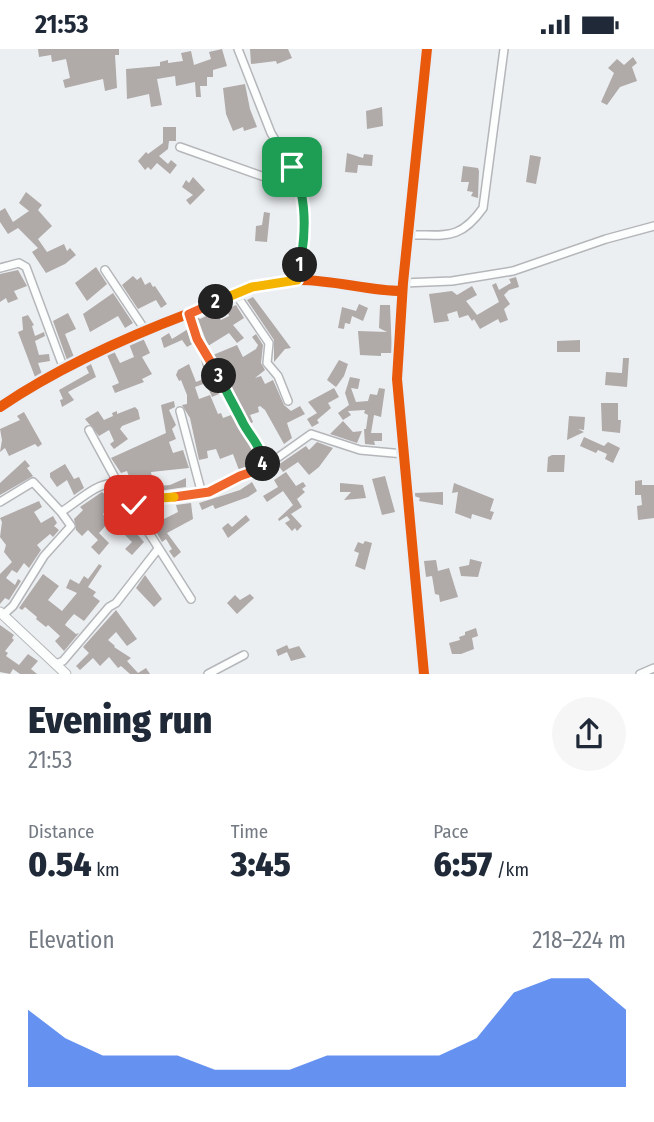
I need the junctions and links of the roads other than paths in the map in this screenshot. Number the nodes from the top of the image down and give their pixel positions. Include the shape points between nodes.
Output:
1 (238, 49) edge
2 (427, 49) edge
3 (504, 49) edge
4 (180, 148) dead end
5 (301, 190) junction
6 (654, 226) edge
7 (408, 235) junction
8 (0, 268) edge
9 (105, 270) dead end
10 (297, 280) junction
11 (403, 287) junction
12 (235, 293) junction
13 (189, 314) junction
14 (145, 330) junction
15 (64, 369) junction
16 (288, 401) dead end
17 (0, 407) edge
18 (180, 411) dead end
19 (89, 430) dead end
20 (404, 454) junction
21 (263, 468) junction
22 (114, 484) junction
23 (202, 494) junction
24 (136, 500) junction
25 (0, 502) edge
26 (61, 512) junction
27 (159, 549) junction
28 (191, 599) dead end
29 (1, 613) edge
30 (244, 655) dead end
31 (56, 664) junction
32 (654, 668) edge
33 (66, 674) edge
34 (208, 674) edge
35 (424, 674) edge
36 (640, 674) edge

1 - 5 street via 271,133
2 - 7 street
3 - 7 street via 482,208 453,235
4 - 5 street
5 - 10 street via 304,232
6 - 11 street via 513,271
7 - 11 street
8 - 15 street via 19,263 26,267
9 - 14 street
10 - 11 street
10 - 12 street
11 - 20 street via 397,379
12 - 13 street
12 - 16 street via 269,343 267,363
13 - 14 street
13 - 21 street via 203,349 259,446
14 - 15 street
15 - 17 street
18 - 23 street
19 - 22 street
20 - 21 street via 360,450 311,434
20 - 35 street
21 - 23 street
22 - 24 street
22 - 26 street via 99,487
23 - 24 street
24 - 27 street via 135,511
25 - 26 street via 33,482
26 - 29 street via 71,526 44,556 13,606
27 - 28 street
27 - 31 street via 116,603 64,661
29 - 31 street
30 - 34 street
31 - 33 street
32 - 36 street

